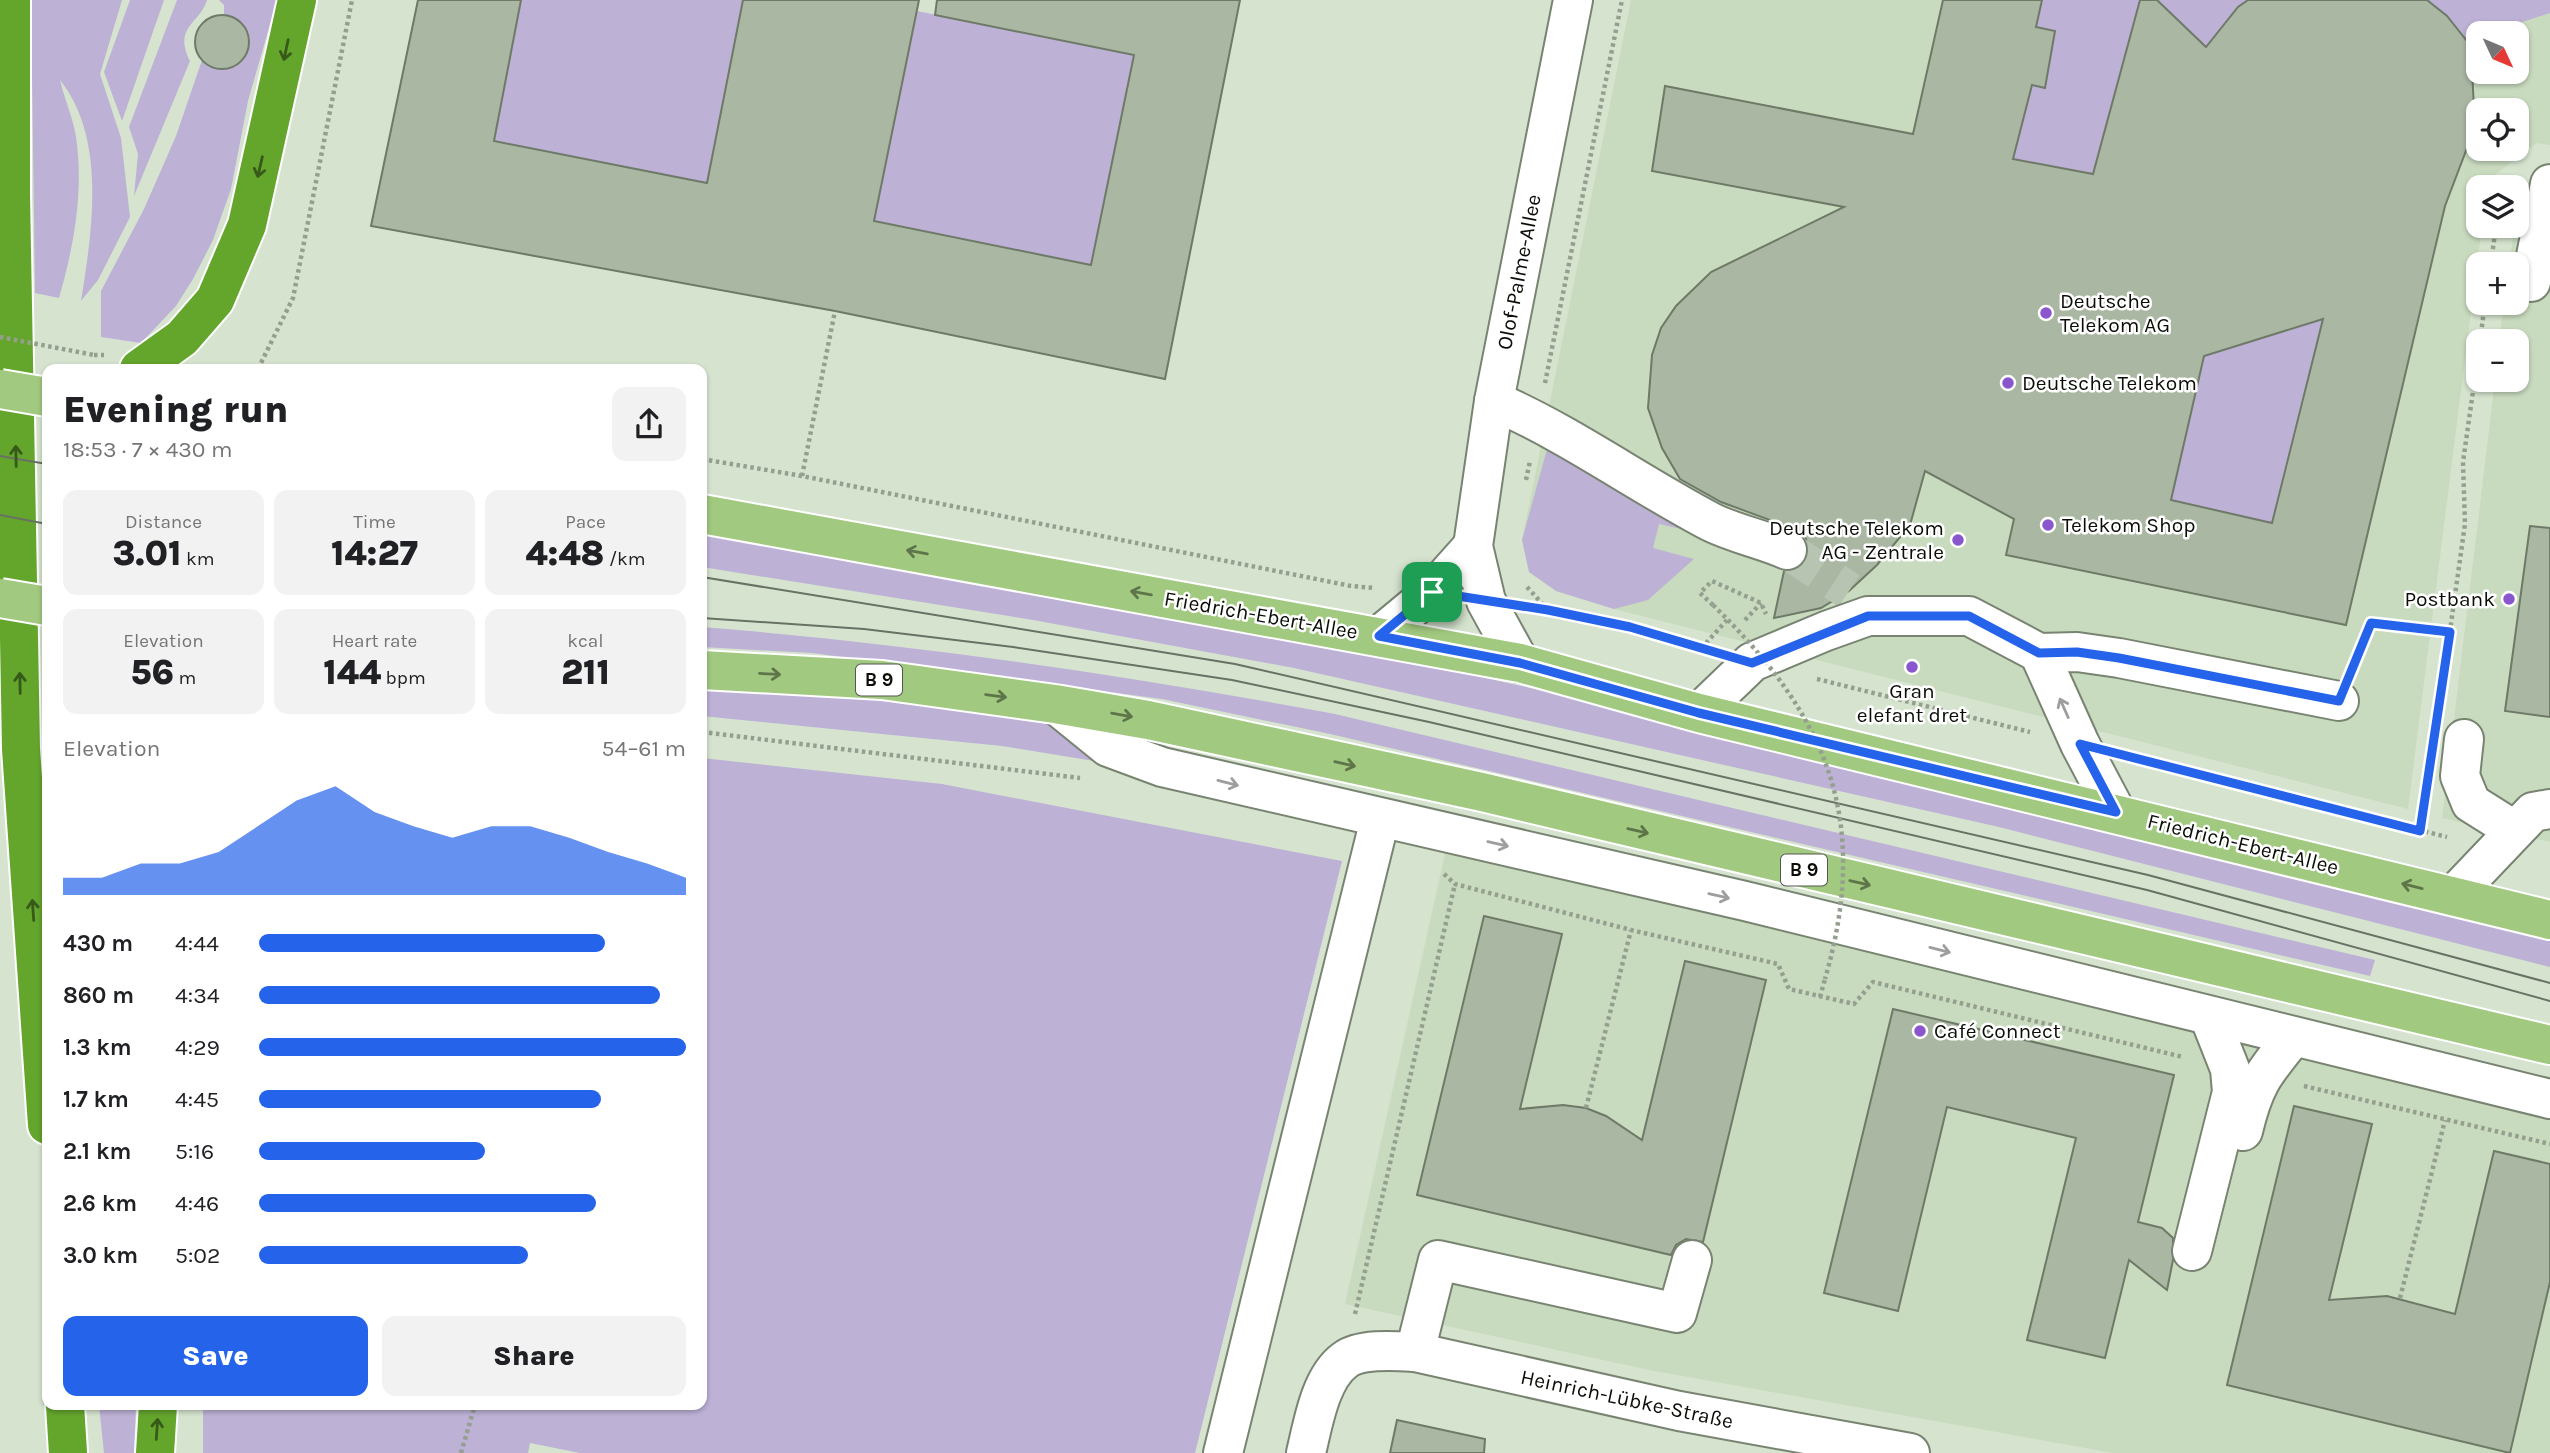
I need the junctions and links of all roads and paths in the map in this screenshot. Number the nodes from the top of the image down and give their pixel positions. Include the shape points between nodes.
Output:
1 (11, 0) edge
2 (297, 0) edge
3 (352, 0) edge
4 (1573, 0) edge
5 (1622, 0) edge
6 (2550, 184) edge
7 (2531, 282) dead end
8 (835, 311) dead end
9 (0, 337) edge
10 (94, 355) dead end
11 (146, 364) edge
12 (260, 364) edge
13 (0, 389) edge
14 (2473, 392) edge
15 (42, 396) edge
16 (1493, 401) junction
17 (1537, 420) junction
18 (707, 460) edge
19 (802, 476) junction
20 (1526, 482) dead end
21 (707, 515) edge
22 (1473, 545) junction
23 (1787, 550) tunnel mouth
24 (1523, 576) dead end
25 (1432, 592) junction
26 (0, 598) edge
27 (1486, 601) junction
28 (1761, 603) junction
29 (42, 605) edge
30 (1548, 610) junction
31 (1741, 624) dead end
32 (2450, 632) junction
33 (1379, 636) junction
34 (2039, 653) junction
35 (1520, 663) junction
36 (1779, 664) junction
37 (707, 670) edge
38 (2339, 701) joint
39 (1055, 704) junction
40 (1699, 713) junction
41 (2451, 725) joint
42 (707, 733) edge
43 (2080, 744) junction
44 (1071, 775) dead end
45 (2426, 791) dead end
46 (1482, 792) junction
47 (2550, 809) edge
48 (2116, 812) junction
49 (1580, 817) junction
50 (1380, 819) junction
51 (2420, 831) junction
52 (2506, 840) junction
53 (1436, 848) junction
54 (1631, 876) junction
55 (1455, 884) junction
56 (2453, 896) junction
57 (2550, 920) edge
58 (1631, 930) junction
59 (1820, 997) junction
60 (2209, 1016) junction
61 (2293, 1037) junction
62 (2550, 1045) edge
63 (42, 1053) edge
64 (2246, 1072) junction
65 (2550, 1099) edge
66 (1586, 1108) dead end
67 (2445, 1120) junction
68 (2550, 1144) edge
69 (2202, 1253) dead end
70 (1692, 1260) dead end
71 (2400, 1298) dead end
72 (1399, 1351) junction
73 (65, 1410) edge
74 (158, 1410) edge
75 (474, 1410) edge
76 (68, 1453) edge
77 (155, 1453) edge
78 (461, 1453) edge
79 (1223, 1453) edge
80 (1306, 1453) edge
81 (1910, 1453) edge

63 -> 1 highway via 21,749
2 -> 11 highway via 247,225 215,300 182,338
3 - 12 path via 293,298
4 - 16 street, Olof-Palme-Allee
5 - 17 path
6 - 7 street
8 - 19 path
9 - 10 path, bridge
13 - 15 main road, bridge
14 - 32 path via 2463,462 2465,524
16 - 17 street
16 - 22 street, Olof-Palme-Allee
17 - 20 path
17 - 23 street via 1714,524
18 - 19 path
19 - 25 path via 1351,586
33 -> 21 main road, Friedrich-Ebert-Allee
22 - 25 street
22 - 27 street, Olof-Palme-Allee
24 - 30 path via 1526,586
25 - 33 street
26 - 29 main road, bridge
27 - 30 path
27 - 35 street, Olof-Palme-Allee
28 - 31 path
28 - 36 path
28 - 59 path, bridge via 1712,581 1700,593 1778,675 1803,714 1831,780 1839,808 1845,877 1837,936
30 - 36 path
32 - 38 path via 2371,623
32 - 41 path
33 - 35 main road, Friedrich-Ebert-Allee
34 - 36 street via 1969,616 1858,604
34 - 38 street via 2119,658
43 -> 34 street
35 - 40 main road, Friedrich-Ebert-Allee
36 - 40 street
36 - 43 path
37 -> 39 main road, B 9 via 882,680
39 -> 46 main road, B 9
39 -> 50 street via 1108,747 1162,767
40 - 48 main road, Friedrich-Ebert-Allee
41 - 52 street via 2460,776 2471,803
42 - 44 path
43 - 48 street
43 - 51 path
45 - 51 path
46 - 49 main road, B 9
46 - 53 street
47 - 52 street via 2533,812
56 -> 48 main road, Friedrich-Ebert-Allee
49 - 54 street
49 -> 62 main road, B 9
50 - 53 street
50 - 79 street
51 - 52 path
52 - 56 street
53 -> 54 street
53 - 55 path
54 -> 60 street
55 - 58 path
55 - 72 path via 1354,1315 1389,1322
56 - 57 main road, Friedrich-Ebert-Allee
58 - 59 path via 1778,964 1789,989
58 - 66 path
59 - 64 path via 1854,1004 1874,982
60 - 61 street
60 - 64 street
61 - 64 street
61 - 65 street
64 - 67 path
64 - 69 street via 2232,1092
67 - 68 path
67 - 71 path
70 - 72 street via 1677,1313 1438,1260
72 - 80 street, Heinrich-Lübke-Straße via 1346,1359 1321,1392
72 - 81 street, Heinrich-Lübke-Straße via 1679,1411
73 - 76 highway
77 -> 74 highway
75 - 78 path

